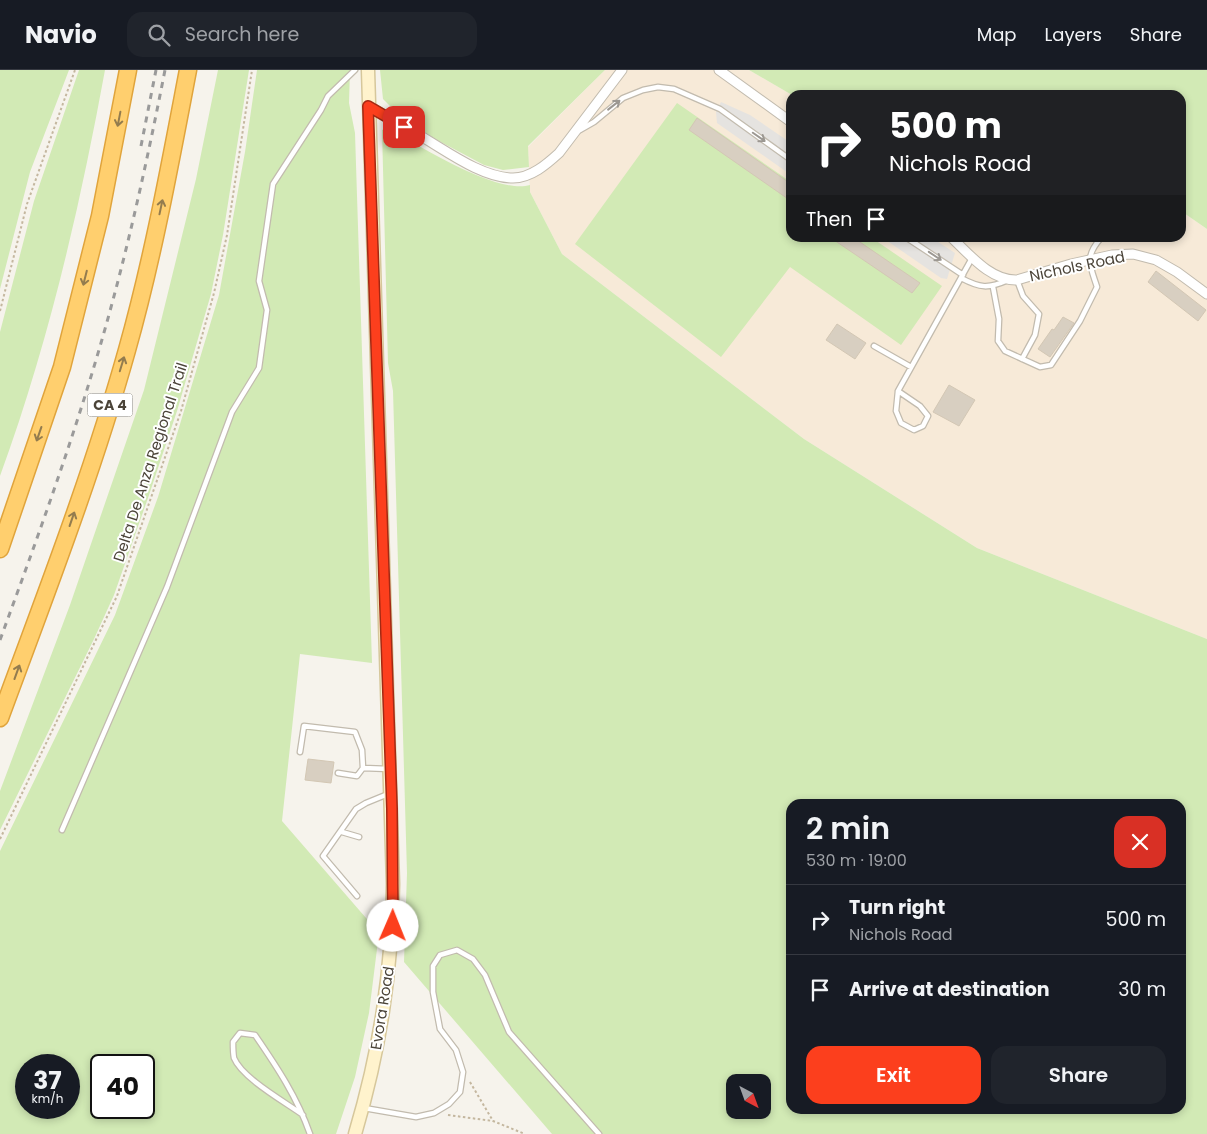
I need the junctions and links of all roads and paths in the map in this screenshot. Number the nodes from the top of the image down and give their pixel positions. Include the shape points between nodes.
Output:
1 (75, 70) edge
2 (128, 70) edge
3 (252, 70) edge
4 (355, 70) edge
5 (368, 70) edge
6 (622, 70) edge
7 (719, 70) edge
8 (188, 74) edge
9 (368, 106) junction
10 (786, 118) edge
11 (574, 133) junction
12 (786, 156) edge
13 (913, 242) edge
14 (956, 242) edge
15 (1098, 242) edge
16 (972, 258) junction
17 (1089, 260) junction
18 (962, 276) junction
19 (1013, 280) junction
20 (993, 287) junction
21 (1207, 294) edge
22 (0, 311) edge
23 (874, 346) dead end
24 (1022, 359) junction
25 (911, 367) junction
26 (898, 391) junction
27 (0, 549) edge
28 (0, 718) edge
29 (300, 752) dead end
30 (364, 768) junction
31 (390, 769) junction
32 (338, 773) dead end
33 (391, 792) junction
34 (62, 830) dead end
35 (342, 832) junction
36 (359, 837) dead end
37 (0, 839) edge
38 (357, 896) dead end
39 (463, 1072) junction
40 (362, 1108) junction
41 (434, 1113) junction
42 (303, 1115) junction
43 (493, 1121) junction
44 (310, 1134) edge
45 (354, 1134) edge
46 (525, 1134) edge
47 (599, 1134) edge

1 - 22 path via 27,204
2 -> 27 highway via 100,216 62,368
3 - 37 path, Delta De Anza Regional Trail via 225,245 181,411 117,596
4 - 34 lane via 328,96 273,184 259,281 267,310 259,368 232,412 167,587
5 - 9 street, Evora Road
6 - 11 street
7 - 10 street
28 -> 8 highway, CA 4 via 70,526 124,360 149,264
9 - 11 street via 462,161 499,177 515,178 533,173 559,153
9 - 31 street, Evora Road
11 -> 12 lane via 594,122 623,98 658,87 674,89 720,109
13 -> 18 lane
14 - 16 street, Nichols Road
15 - 17 lane via 1090,252
16 - 18 lane
16 - 19 street, Nichols Road via 989,271
17 - 19 street, Nichols Road
17 - 21 street, Nichols Road via 1133,254 1156,260
17 - 24 lane via 1097,287 1080,321 1051,365 1040,367
18 - 20 lane via 975,286
18 - 25 lane
19 - 20 lane
19 - 24 lane via 1039,314 1035,335
20 - 24 lane via 999,319 998,341 1005,351
23 - 25 lane
25 - 26 lane
26 - 26 lane via 896,410 901,423 914,430 923,426 928,416 920,406
29 - 30 lane via 304,726 355,732
30 - 31 lane
30 - 32 lane via 357,776
31 - 33 street, Evora Road
33 - 35 lane via 356,809
33 - 40 street, Evora Road via 391,948 380,1034
35 - 36 lane
35 - 38 lane via 323,856
39 - 41 lane via 460,1092
39 - 43 path
39 - 47 lane via 456,1050 440,1029 433,992 433,966 440,955 457,950 473,959 485,975 509,1032
40 - 41 lane via 416,1117
40 - 45 street, Evora Road
41 - 43 path
42 - 42 lane via 288,1084 255,1035 240,1033 233,1042 234,1056 240,1068
42 - 44 lane
43 - 46 path

